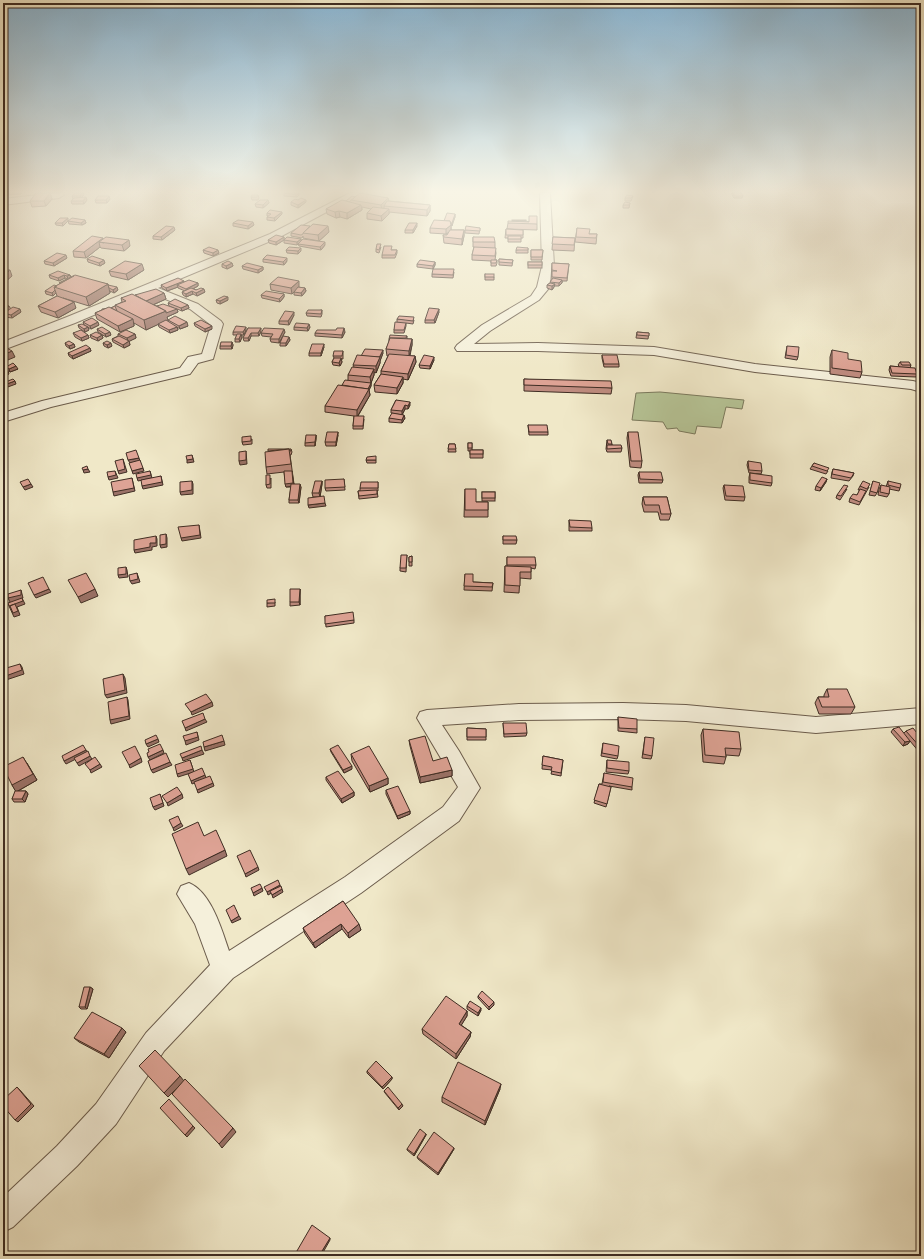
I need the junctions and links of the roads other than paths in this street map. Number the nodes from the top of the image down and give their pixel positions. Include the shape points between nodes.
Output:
1 (236, 252) edge
2 (547, 252) edge
3 (147, 288) junction
4 (3, 346) edge
5 (921, 388) edge
6 (3, 418) edge
7 (921, 716) edge
8 (189, 894) dead end
9 (224, 969) junction
10 (3, 1217) edge

1 - 3 street
2 - 5 street via 548,266 542,288 534,298 486,328 462,348 654,351 755,368 913,385
3 - 4 street
3 - 6 street via 177,299 210,317 217,324 208,356 193,360 185,371 47,404
7 - 9 street via 816,725 686,713 623,711 519,712 427,718 469,788 451,814 353,885
8 - 9 street via 205,918
9 - 10 street via 155,1042 106,1114 67,1156

